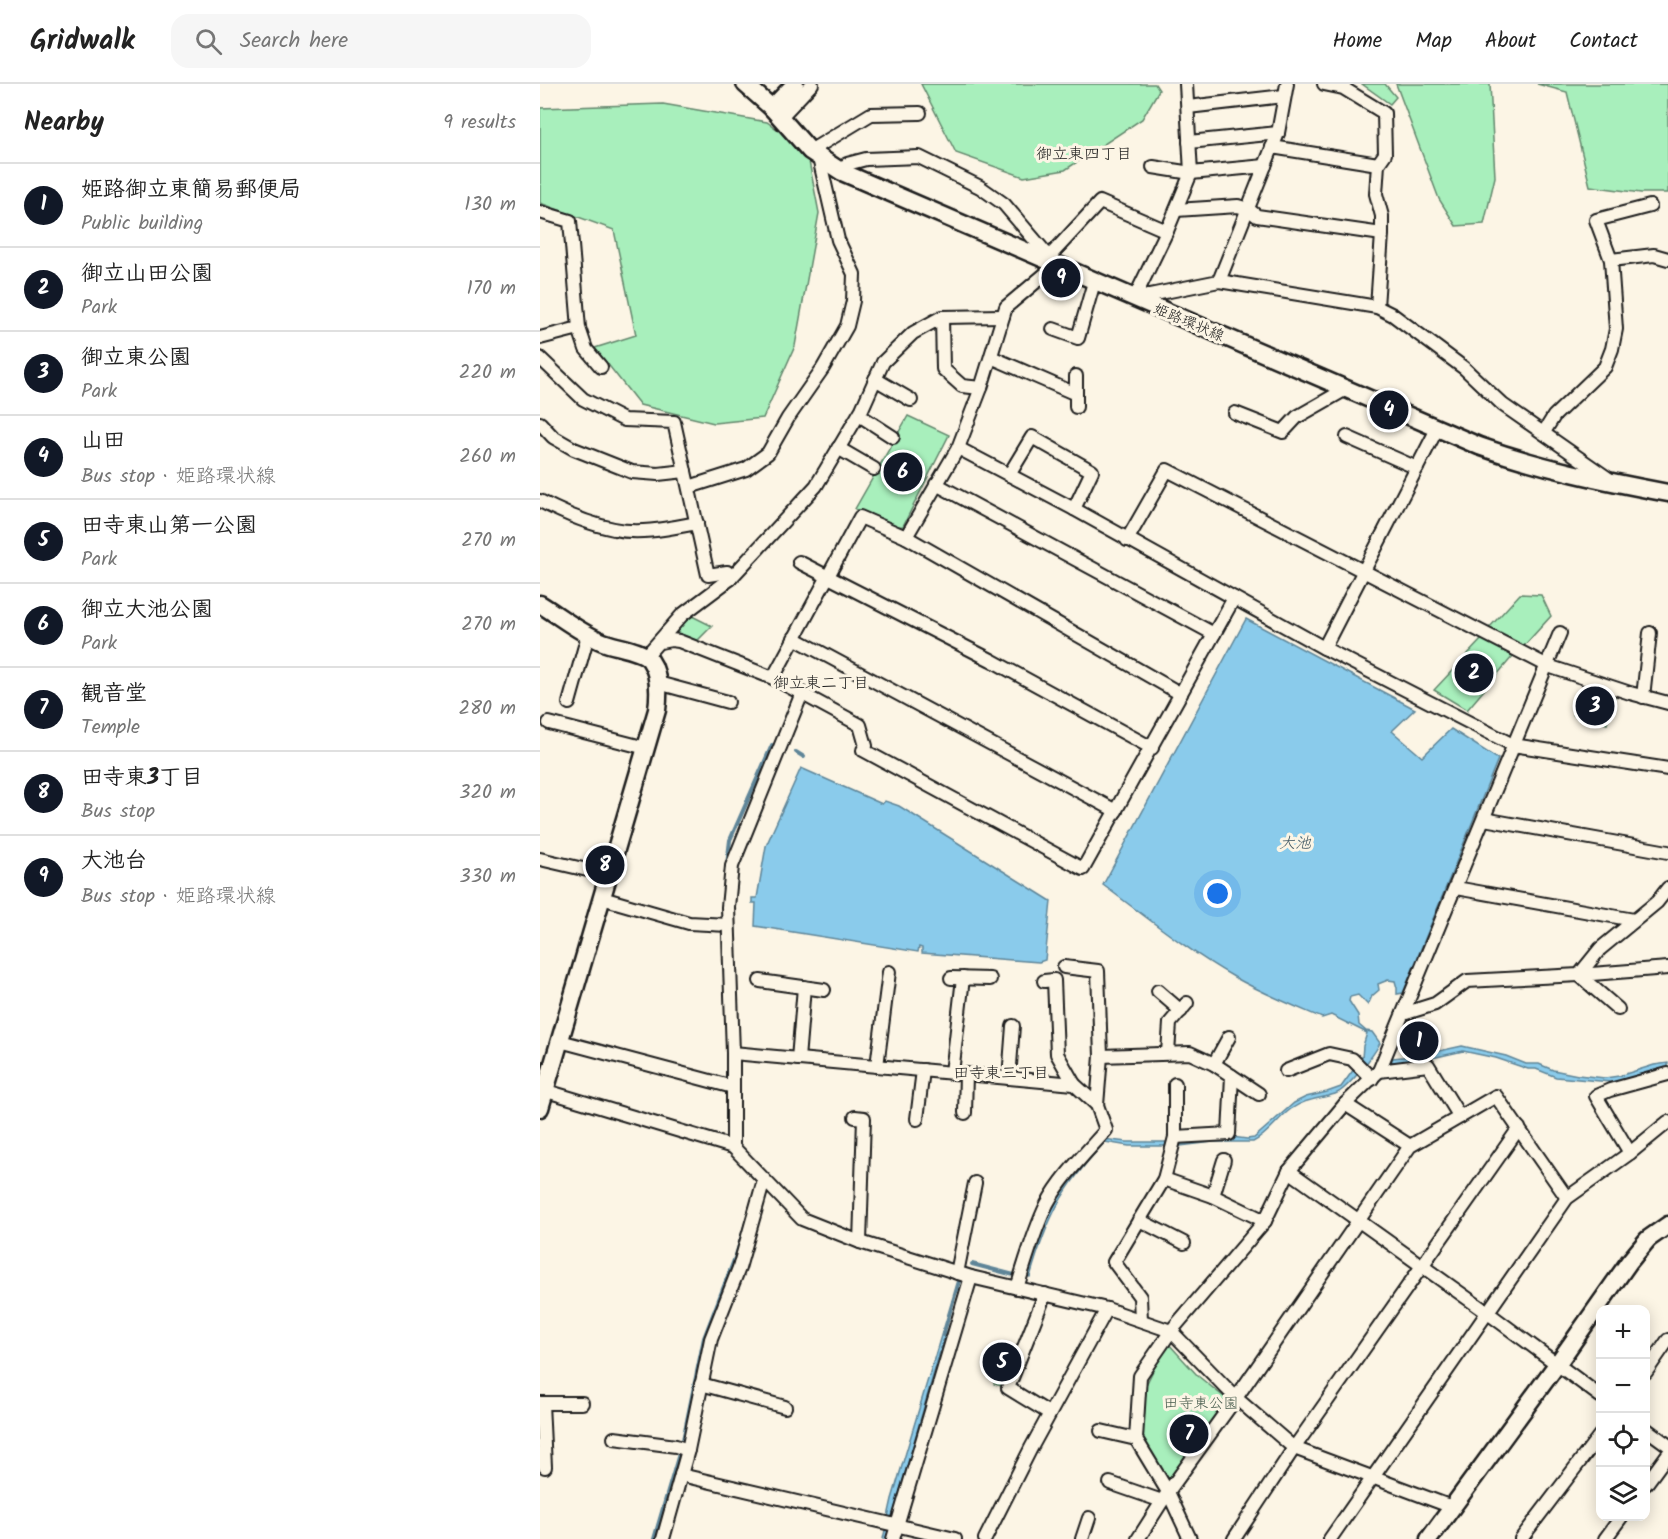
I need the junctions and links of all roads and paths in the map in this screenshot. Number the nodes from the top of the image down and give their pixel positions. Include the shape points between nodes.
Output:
1 (745, 84) edge
2 (795, 84) edge
3 (812, 84) edge
4 (1186, 84) edge
5 (1324, 84) edge
6 (1286, 90) edge
7 (1188, 107) junction
8 (776, 113) junction
9 (920, 113) dead end
10 (1278, 133) junction
11 (1190, 142) junction
12 (1272, 147) junction
13 (815, 154) junction
14 (1378, 164) junction
15 (1265, 166) junction
16 (1153, 167) dead end
17 (842, 172) junction
18 (1191, 173) junction
19 (1650, 206) dead end
20 (1248, 209) junction
21 (1176, 210) junction
22 (540, 212) edge
23 (1167, 231) junction
24 (1382, 234) junction
25 (1668, 259) edge
26 (1611, 260) junction
27 (1052, 261) junction
28 (1094, 282) junction
29 (1219, 282) junction
30 (1134, 299) junction
31 (1377, 307) junction
32 (1003, 316) junction
33 (942, 317) junction
34 (579, 328) junction
35 (1053, 329) dead end
36 (540, 338) edge
37 (991, 357) junction
38 (540, 358) edge
39 (602, 367) dead end
40 (1076, 376) dead end
41 (875, 379) junction
42 (981, 388) junction
43 (1346, 389) junction
44 (1076, 394) junction
45 (911, 400) dead end
46 (1076, 407) dead end
47 (1235, 413) dead end
48 (859, 415) junction
49 (540, 423) edge
50 (1438, 427) junction
51 (1544, 432) junction
52 (893, 437) dead end
53 (1347, 438) dead end
54 (838, 448) junction
55 (958, 448) junction
56 (1417, 468) junction
57 (873, 469) dead end
58 (685, 471) junction
59 (1009, 475) junction
60 (1615, 483) junction
61 (936, 484) junction
62 (689, 487) junction
63 (1668, 494) edge
64 (540, 501) edge
65 (1074, 509) junction
66 (697, 524) junction
67 (906, 537) junction
68 (1127, 540) junction
69 (799, 562) dead end
70 (1362, 572) junction
71 (827, 578) junction
72 (730, 579) junction
73 (1234, 598) junction
74 (540, 604) edge
75 (1560, 633) dead end
76 (1650, 633) dead end
77 (1214, 634) junction
78 (588, 635) junction
79 (794, 638) junction
80 (660, 642) junction
81 (1324, 648) junction
82 (646, 656) junction
83 (1548, 666) junction
84 (773, 678) junction
85 (658, 683) junction
86 (802, 693) junction
87 (1181, 694) junction
88 (1642, 697) junction
89 (569, 702) dead end
90 (728, 702) dead end
91 (1668, 703) edge
92 (549, 723) dead end
93 (1513, 744) junction
94 (646, 748) junction
95 (1152, 748) junction
96 (1668, 769) edge
97 (1116, 811) junction
98 (1484, 819) junction
99 (1668, 852) edge
100 (540, 859) edge
101 (609, 875) junction
102 (1456, 888) junction
103 (1668, 888) edge
104 (602, 898) junction
105 (1634, 920) junction
106 (728, 925) junction
107 (1064, 967) dead end
108 (1668, 968) edge
109 (889, 972) dead end
110 (1579, 975) junction
111 (990, 979) dead end
112 (760, 981) dead end
113 (1044, 981) dead end
114 (804, 987) junction
115 (824, 990) dead end
116 (1158, 990) dead end
117 (1618, 1009) dead end
118 (1403, 1014) junction
119 (1013, 1026) dead end
120 (1229, 1037) dead end
121 (560, 1041) junction
122 (733, 1053) junction
123 (1168, 1053) junction
124 (1101, 1056) junction
125 (798, 1059) junction
126 (1214, 1064) junction
127 (877, 1066) junction
128 (923, 1070) junction
129 (1286, 1071) dead end
130 (952, 1073) junction
131 (966, 1074) junction
132 (1668, 1074) edge
133 (1376, 1075) junction
134 (1232, 1076) junction
135 (1009, 1078) junction
136 (1074, 1084) junction
137 (1174, 1084) dead end
138 (733, 1087) junction
139 (543, 1089) edge
140 (1259, 1094) dead end
141 (1344, 1104) junction
142 (1097, 1105) junction
143 (540, 1108) edge
144 (965, 1113) dead end
145 (855, 1117) dead end
146 (1460, 1117) junction
147 (917, 1119) dead end
148 (1668, 1122) edge
149 (1519, 1128) junction
150 (1173, 1142) junction
151 (1410, 1146) junction
152 (733, 1147) junction
153 (1630, 1154) junction
154 (1224, 1160) dead end
155 (1289, 1171) junction
156 (1164, 1179) junction
157 (764, 1180) junction
158 (975, 1184) dead end
159 (1213, 1196) junction
160 (1567, 1198) junction
161 (1139, 1220) junction
162 (1359, 1220) junction
163 (1265, 1221) junction
164 (1668, 1225) edge
165 (860, 1242) junction
166 (1184, 1243) dead end
167 (1422, 1266) junction
168 (957, 1273) junction
169 (971, 1277) junction
170 (1017, 1288) junction
171 (1045, 1294) junction
172 (1107, 1309) junction
173 (1488, 1313) junction
174 (1141, 1320) junction
175 (1171, 1331) junction
176 (1668, 1340) edge
177 (1558, 1363) junction
178 (1650, 1366) edge
179 (701, 1384) junction
180 (1596, 1393) edge
181 (1236, 1398) junction
182 (541, 1403) edge
183 (582, 1403) dead end
184 (785, 1407) dead end
185 (1049, 1413) junction
186 (1101, 1431) dead end
187 (1650, 1432) edge
188 (614, 1438) dead end
189 (1136, 1439) junction
190 (1596, 1440) edge
191 (1668, 1445) edge
192 (682, 1448) junction
193 (1294, 1448) junction
194 (1668, 1454) edge
195 (545, 1467) dead end
196 (681, 1475) junction
197 (1374, 1478) junction
198 (1650, 1479) edge
199 (1110, 1483) dead end
200 (1165, 1497) junction
201 (1452, 1507) junction
202 (1089, 1518) dead end
203 (1618, 1521) edge
204 (896, 1526) junction
205 (663, 1539) edge
206 (892, 1539) edge
207 (955, 1539) edge
208 (985, 1539) edge
209 (1082, 1539) edge
210 (1138, 1539) edge
211 (1190, 1539) edge
212 (1234, 1539) edge
213 (1330, 1539) edge
214 (1429, 1539) edge
215 (1521, 1539) edge
216 (1605, 1539) edge

1 - 8 street, 姫路環状線
2 - 8 street
3 - 8 street
4 - 7 street
5 - 14 street via 1343,88 1384,112 1385,154
6 - 7 street
6 - 10 street
7 - 11 street
8 - 13 street, 姫路環状線
9 - 13 street via 871,114
10 - 11 street
10 - 12 street
11 - 18 street
12 - 14 street
12 - 15 street
13 - 17 street, 姫路環状線
13 - 62 street via 838,240 854,274 847,326 768,453 746,469
14 - 24 street via 1376,194
15 - 18 street
15 - 20 street
16 - 18 street
17 - 27 street, 姫路環状線
17 - 27 street via 847,164 866,159 919,157 980,187 1004,204
18 - 21 street
19 - 26 street via 1596,220
20 - 21 street via 1238,206
20 - 24 street via 1257,216
20 - 29 street
21 - 23 street
22 - 34 street via 570,221
23 - 27 street via 1100,202
23 - 30 street
24 - 31 street
25 - 26 street via 1654,255
26 - 51 street via 1616,329 1605,367 1554,416
27 - 28 street, 姫路環状線
27 - 32 street via 1006,307
28 - 30 street, 姫路環状線
28 - 35 street via 1078,338
29 - 30 street
29 - 31 street
30 - 43 street, 姫路環状線
31 - 51 street via 1464,368 1503,405
32 - 33 street
32 - 37 street
33 - 41 street via 913,333 883,362
33 - 42 street via 943,369 962,386
34 - 36 street
34 - 39 street via 586,349
37 - 42 street
37 - 44 street
38 - 58 street via 583,399 624,420 674,422
40 - 44 street
41 - 45 street
41 - 48 street
42 - 55 street
43 - 47 street via 1297,417 1283,432
43 - 50 street, 姫路環状線
44 - 46 street
48 - 52 street
48 - 54 street
49 - 58 street via 574,449 632,472
50 - 56 street
50 - 60 street, 姫路環状線 via 1522,461
51 - 60 street
53 - 56 street
54 - 57 street
54 - 72 street via 816,486
55 - 59 street
55 - 61 street
56 - 70 street
58 - 62 street
59 - 65 street
59 - 65 street via 1032,438 1092,471
60 - 63 street, 姫路環状線
61 - 67 street
61 - 77 street
62 - 66 street
64 - 66 street via 567,515 615,530 659,530
65 - 68 street
66 - 72 street via 708,575 727,572
67 - 71 street via 860,517
67 - 87 street
68 - 70 street via 1167,470
68 - 73 street
69 - 71 street
70 - 81 street
70 - 83 street
71 - 79 street
71 - 95 street via 991,660
72 - 80 street via 681,615
73 - 77 street
73 - 81 street
74 - 78 street
75 - 83 street
76 - 88 street
77 - 87 street
78 - 82 street
78 - 89 street
79 - 84 street
79 - 97 street
80 - 82 street
80 - 84 street via 678,641
81 - 93 street
82 - 85 street
83 - 88 street
83 - 93 street
84 - 86 street
85 - 90 street
85 - 94 street via 657,710
86 - 97 street via 860,725 866,746 863,750 1083,869
86 - 106 street via 732,866
87 - 95 street
88 - 91 street
92 - 94 street
93 - 96 street
93 - 98 street
94 - 101 street
95 - 97 street
98 - 99 street
98 - 102 street
100 - 101 street
101 - 104 street
102 - 105 street
102 - 118 street
103 - 105 street
104 - 106 street via 689,923
104 - 121 street
105 - 110 street via 1600,949
106 - 122 street
107 - 124 street via 1098,971
108 - 110 street
109 - 127 street
110 - 117 street
110 - 118 street via 1467,981 1435,1004
111 - 130 street via 957,978
112 - 114 street
113 - 136 street via 1054,980 1057,1054
114 - 115 street
114 - 125 street
116 - 123 street via 1184,1007 1170,1023
118 - 133 street
119 - 135 street
120 - 126 street
121 - 138 street
121 - 139 street
122 - 125 street
122 - 138 street
123 - 124 street
123 - 126 street via 1190,1053
124 - 142 street
125 - 127 street
126 - 134 street
127 - 128 street
128 - 130 street
128 - 147 street
129 - 133 street via 1329,1054 1352,1059
130 - 131 street
131 - 135 street
131 - 144 street
132 - 153 street via 1596,1096
133 - 141 street
133 - 146 street via 1428,1065
134 - 140 street
134 - 150 street via 1229,1134
135 - 136 street
136 - 142 street
137 - 150 street
138 - 152 street
139 - 143 street
139 - 152 street
141 - 151 street
141 - 155 street
142 - 170 street via 1106,1130 1049,1201
145 - 165 street via 864,1118 857,1162
146 - 149 street via 1496,1096
146 - 151 street
148 - 153 street
149 - 160 street
149 - 167 street
150 - 156 street
151 - 162 street
152 - 157 street
153 - 160 street
154 - 159 street
155 - 162 street
155 - 163 street
156 - 159 street
156 - 161 street
157 - 165 street via 802,1219
157 - 179 street via 739,1268 711,1339
158 - 168 street
159 - 163 street
160 - 173 street
161 - 166 street
161 - 174 street via 1114,1262 1140,1297
162 - 167 street
162 - 181 street
163 - 175 street
164 - 177 street via 1648,1239 1629,1262
165 - 168 street
167 - 173 street
167 - 193 street
168 - 169 street
169 - 170 street
169 - 204 street
170 - 171 street
171 - 172 street
171 - 185 street via 1008,1388
172 - 174 street
172 - 185 street
173 - 177 street
173 - 197 street
174 - 175 street
175 - 181 street
175 - 189 street via 1140,1377
176 - 178 street
177 - 180 street
177 - 201 street
179 - 184 street via 761,1395
179 - 192 street
181 - 193 street
181 - 200 street
182 - 183 street
182 - 195 street
185 - 208 street
186 - 189 street
187 - 191 street
188 - 192 street
189 - 200 street
190 - 215 street
192 - 196 street
193 - 197 street
193 - 212 street
194 - 198 street
196 - 204 street
196 - 205 street
197 - 201 street
197 - 213 street
199 - 200 street
200 - 210 street
200 - 211 street
201 - 214 street
202 - 209 street
203 - 216 street
204 - 206 street
204 - 207 street

